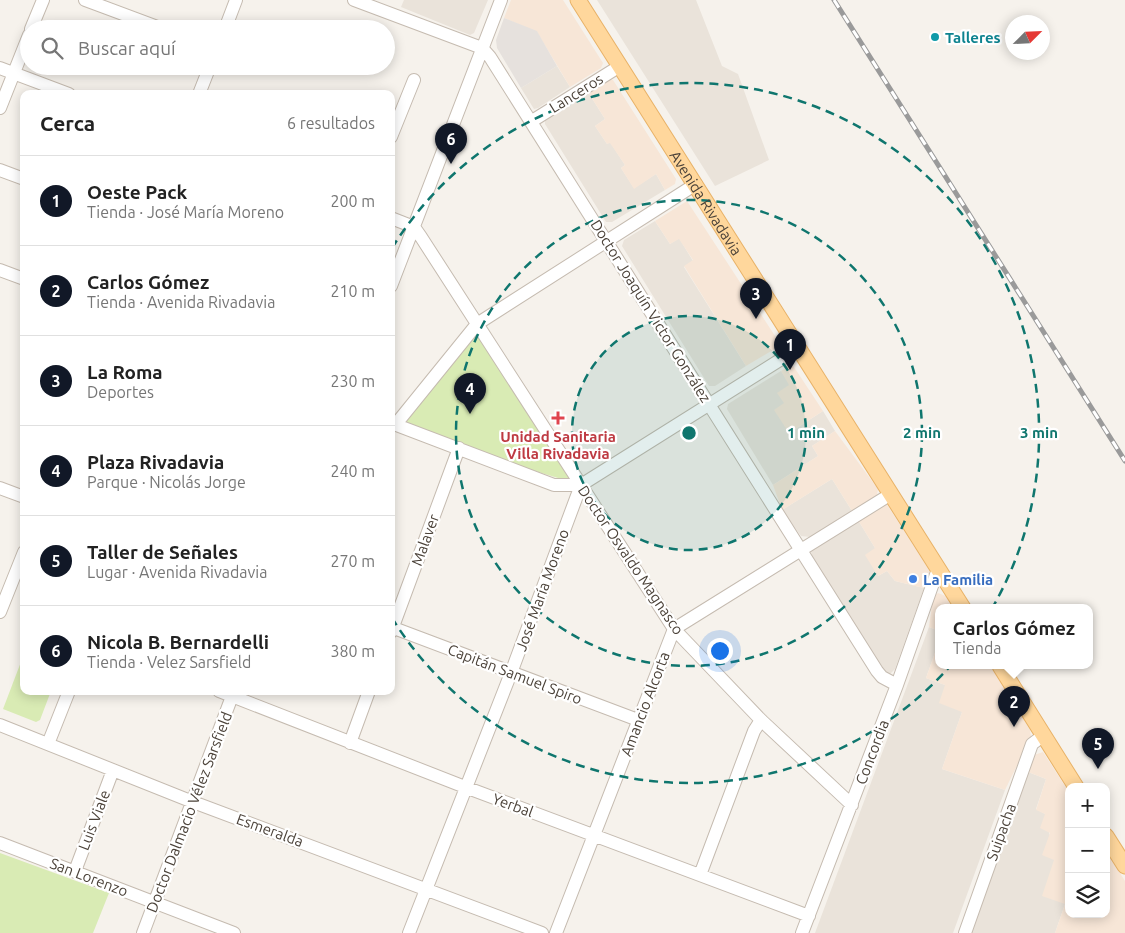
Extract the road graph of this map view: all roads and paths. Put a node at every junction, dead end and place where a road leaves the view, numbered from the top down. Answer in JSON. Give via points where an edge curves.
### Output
{"nodes":[{"id":1,"x":43,"y":0,"type":"edge"},
{"id":2,"x":85,"y":0,"type":"edge"},
{"id":3,"x":236,"y":0,"type":"edge"},
{"id":4,"x":354,"y":0,"type":"edge"},
{"id":5,"x":502,"y":0,"type":"edge"},
{"id":6,"x":578,"y":0,"type":"edge"},
{"id":7,"x":35,"y":20,"type":"edge"},
{"id":8,"x":139,"y":20,"type":"edge"},
{"id":9,"x":228,"y":20,"type":"edge"},
{"id":10,"x":482,"y":48,"type":"junction"},
{"id":11,"x":20,"y":58,"type":"edge"},
{"id":12,"x":620,"y":66,"type":"junction"},
{"id":13,"x":0,"y":68,"type":"edge"},
{"id":14,"x":14,"y":73,"type":"junction"},
{"id":15,"x":206,"y":75,"type":"edge"},
{"id":16,"x":414,"y":80,"type":"dead end"},
{"id":17,"x":59,"y":90,"type":"edge"},
{"id":18,"x":201,"y":90,"type":"edge"},
{"id":19,"x":0,"y":108,"type":"edge"},
{"id":20,"x":532,"y":121,"type":"junction"},
{"id":21,"x":395,"y":127,"type":"edge"},
{"id":22,"x":0,"y":170,"type":"edge"},
{"id":23,"x":20,"y":178,"type":"edge"},
{"id":24,"x":696,"y":184,"type":"junction"},
{"id":25,"x":395,"y":220,"type":"edge"},
{"id":26,"x":414,"y":227,"type":"junction"},
{"id":27,"x":606,"y":241,"type":"junction"},
{"id":28,"x":0,"y":270,"type":"edge"},
{"id":29,"x":395,"y":276,"type":"edge"},
{"id":30,"x":20,"y":278,"type":"edge"},
{"id":31,"x":477,"y":324,"type":"junction"},
{"id":32,"x":798,"y":348,"type":"junction"},
{"id":33,"x":710,"y":404,"type":"junction"},
{"id":34,"x":395,"y":423,"type":"edge"},
{"id":35,"x":395,"y":424,"type":"edge"},
{"id":36,"x":459,"y":448,"type":"junction"},
{"id":37,"x":581,"y":485,"type":"junction"},
{"id":38,"x":0,"y":488,"type":"edge"},
{"id":39,"x":891,"y":494,"type":"junction"},
{"id":40,"x":20,"y":496,"type":"edge"},
{"id":41,"x":802,"y":549,"type":"junction"},
{"id":42,"x":20,"y":562,"type":"edge"},
{"id":43,"x":938,"y":569,"type":"junction"},
{"id":44,"x":960,"y":604,"type":"edge"},
{"id":45,"x":1,"y":609,"type":"edge"},
{"id":46,"x":395,"y":621,"type":"edge"},
{"id":47,"x":674,"y":629,"type":"junction"},
{"id":48,"x":395,"y":630,"type":"edge"},
{"id":49,"x":1002,"y":669,"type":"edge"},
{"id":50,"x":511,"y":673,"type":"junction"},
{"id":51,"x":897,"y":685,"type":"junction"},
{"id":52,"x":67,"y":695,"type":"edge"},
{"id":53,"x":233,"y":695,"type":"edge"},
{"id":54,"x":235,"y":695,"type":"edge"},
{"id":55,"x":368,"y":695,"type":"edge"},
{"id":56,"x":638,"y":720,"type":"junction"},
{"id":57,"x":761,"y":720,"type":"junction"},
{"id":58,"x":0,"y":726,"type":"edge"},
{"id":59,"x":1044,"y":735,"type":"junction"},
{"id":60,"x":350,"y":743,"type":"junction"},
{"id":61,"x":48,"y":744,"type":"junction"},
{"id":62,"x":113,"y":770,"type":"junction"},
{"id":63,"x":1074,"y":783,"type":"edge"},
{"id":64,"x":465,"y":787,"type":"junction"},
{"id":65,"x":193,"y":802,"type":"junction"},
{"id":66,"x":852,"y":805,"type":"junction"},
{"id":67,"x":596,"y":835,"type":"junction"},
{"id":68,"x":1110,"y":842,"type":"edge"},
{"id":69,"x":0,"y":843,"type":"edge"},
{"id":70,"x":1125,"y":866,"type":"edge"},
{"id":71,"x":75,"y":871,"type":"junction"},
{"id":72,"x":700,"y":875,"type":"junction"},
{"id":73,"x":427,"y":889,"type":"junction"},
{"id":74,"x":155,"y":901,"type":"junction"},
{"id":75,"x":809,"y":916,"type":"junction"},
{"id":76,"x":143,"y":933,"type":"edge"},
{"id":77,"x":234,"y":933,"type":"edge"},
{"id":78,"x":409,"y":933,"type":"edge"},
{"id":79,"x":542,"y":933,"type":"edge"},
{"id":80,"x":556,"y":933,"type":"edge"},
{"id":81,"x":802,"y":933,"type":"edge"},
{"id":82,"x":965,"y":933,"type":"edge"}],
"edges":[{"from":1,"to":7,"type":"street"},
{"from":2,"to":8,"type":"street"},
{"from":3,"to":9,"type":"street"},
{"from":4,"to":10,"type":"street"},
{"from":5,"to":10,"type":"street"},
{"from":6,"to":12,"type":"main road","name":"Avenida Rivadavia"},
{"from":10,"to":20,"type":"street","name":"Doctor Joaquín Victor González"},
{"from":10,"to":26,"type":"street"},
{"from":11,"to":14,"type":"street"},
{"from":12,"to":20,"type":"street","name":"Lanceros"},
{"from":12,"to":24,"type":"main road","name":"Avenida Rivadavia"},
{"from":13,"to":14,"type":"street"},
{"from":14,"to":17,"type":"street"},
{"from":14,"to":19,"type":"street"},
{"from":15,"to":18,"type":"street"},
{"from":16,"to":21,"type":"street"},
{"from":20,"to":27,"type":"street","name":"Doctor Joaquín Victor González"},
{"from":22,"to":23,"type":"street"},
{"from":24,"to":27,"type":"street"},
{"from":24,"to":32,"type":"main road","name":"Avenida Rivadavia"},
{"from":25,"to":26,"type":"street"},
{"from":26,"to":29,"type":"street"},
{"from":26,"to":31,"type":"street","name":"Doctor Osvaldo Magnasco"},
{"from":27,"to":31,"type":"street"},
{"from":27,"to":33,"type":"street","name":"Doctor Joaquín Victor González"},
{"from":28,"to":30,"type":"street"},
{"from":31,"to":34,"type":"street"},
{"from":31,"to":37,"type":"street","name":"Doctor Osvaldo Magnasco"},
{"from":32,"to":33,"type":"street"},
{"from":32,"to":39,"type":"main road","name":"Avenida Rivadavia"},
{"from":33,"to":37,"type":"street"},
{"from":33,"to":41,"type":"street","name":"Doctor Joaquín Victor González"},
{"from":35,"to":36,"type":"street"},
{"from":36,"to":37,"type":"street","via":[[554,485]]},
{"from":36,"to":46,"type":"street","name":"Malaver"},
{"from":37,"to":47,"type":"street","name":"Doctor Osvaldo Magnasco"},
{"from":37,"to":50,"type":"street","name":"José María Moreno"},
{"from":38,"to":40,"type":"street"},
{"from":39,"to":41,"type":"street"},
{"from":39,"to":43,"type":"main road","name":"Avenida Rivadavia"},
{"from":41,"to":47,"type":"street"},
{"from":41,"to":51,"type":"street","name":"Doctor Joaquín Victor González","via":[[877,671]]},
{"from":42,"to":45,"type":"street"},
{"from":43,"to":44,"type":"main road","name":"Avenida Rivadavia"},
{"from":43,"to":51,"type":"street","name":"Concordia"},
{"from":47,"to":56,"type":"street","name":"Amancio Alcorta"},
{"from":47,"to":57,"type":"street","name":"Doctor Osvaldo Magnasco"},
{"from":48,"to":50,"type":"street","name":"Capitán Samuel Spiro"},
{"from":49,"to":59,"type":"main road"},
{"from":50,"to":56,"type":"street","name":"Capitán Samuel Spiro"},
{"from":50,"to":64,"type":"street","name":"José María Moreno"},
{"from":51,"to":66,"type":"street","name":"Concordia"},
{"from":52,"to":61,"type":"street"},
{"from":53,"to":65,"type":"street","name":"Doctor Dalmacio Vélez Sarsfield"},
{"from":54,"to":60,"type":"street","name":"Yerbal"},
{"from":55,"to":60,"type":"street"},
{"from":56,"to":67,"type":"street","name":"Amancio Alcorta"},
{"from":57,"to":66,"type":"street","name":"Doctor Osvaldo Magnasco"},
{"from":57,"to":72,"type":"street","via":[[754,730]]},
{"from":58,"to":61,"type":"street","name":"Esmeralda"},
{"from":59,"to":63,"type":"main road"},
{"from":59,"to":82,"type":"street","name":"Suipacha","via":[[1032,744]]},
{"from":60,"to":64,"type":"street","name":"Yerbal"},
{"from":61,"to":62,"type":"street","name":"Esmeralda"},
{"from":62,"to":65,"type":"street","name":"Esmeralda"},
{"from":62,"to":71,"type":"street","name":"Luis Viale"},
{"from":64,"to":67,"type":"street","name":"Yerbal"},
{"from":64,"to":73,"type":"street","name":"José María Moreno"},
{"from":65,"to":73,"type":"street","name":"Esmeralda"},
{"from":65,"to":74,"type":"street","name":"Doctor Dalmacio Vélez Sarsfield"},
{"from":66,"to":75,"type":"street","name":"Concordia"},
{"from":67,"to":72,"type":"street","name":"Yerbal"},
{"from":67,"to":80,"type":"street","name":"Amancio Alcorta"},
{"from":68,"to":70,"type":"main road"},
{"from":69,"to":71,"type":"street","name":"San Lorenzo"},
{"from":71,"to":74,"type":"street","name":"San Lorenzo"},
{"from":72,"to":75,"type":"street","name":"Yerbal"},
{"from":73,"to":78,"type":"street","name":"José María Moreno"},
{"from":73,"to":79,"type":"street","name":"Esmeralda"},
{"from":74,"to":76,"type":"street","name":"Doctor Dalmacio Vélez Sarsfield"},
{"from":74,"to":77,"type":"street","name":"San Lorenzo"},
{"from":75,"to":81,"type":"street","name":"Concordia"}]}
